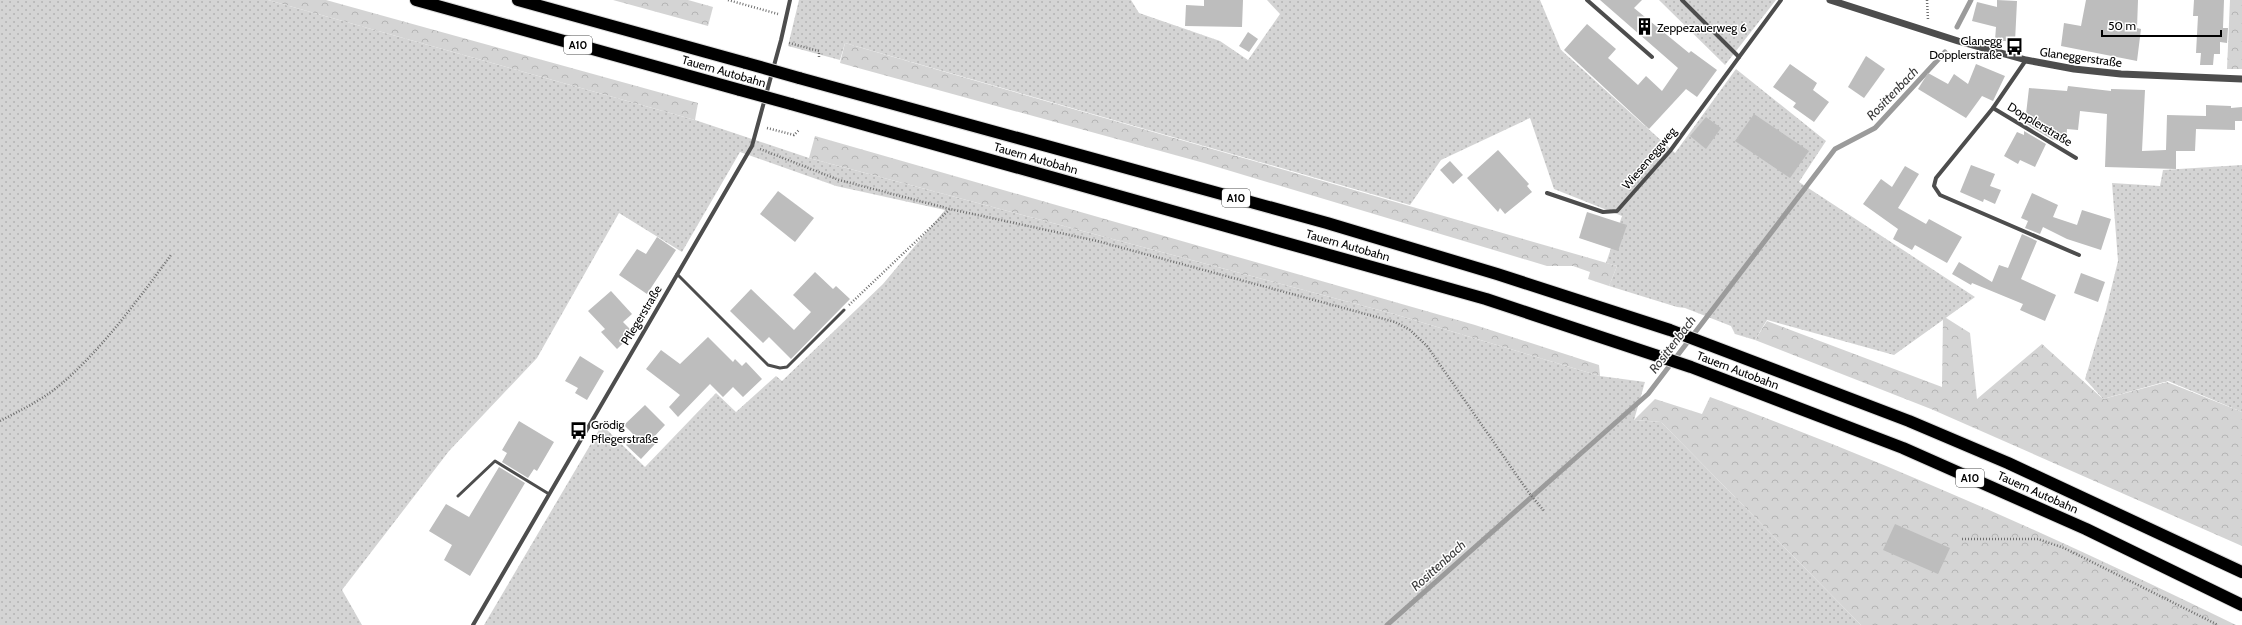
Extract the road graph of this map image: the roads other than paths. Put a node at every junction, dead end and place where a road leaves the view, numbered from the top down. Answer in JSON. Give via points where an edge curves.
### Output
{"nodes":[{"id":1,"x":416,"y":0,"type":"edge"},
{"id":2,"x":518,"y":0,"type":"edge"},
{"id":3,"x":790,"y":0,"type":"edge"},
{"id":4,"x":1587,"y":0,"type":"edge"},
{"id":5,"x":1682,"y":0,"type":"edge"},
{"id":6,"x":1781,"y":0,"type":"edge"},
{"id":7,"x":1830,"y":0,"type":"edge"},
{"id":8,"x":1652,"y":57,"type":"dead end"},
{"id":9,"x":1739,"y":57,"type":"junction"},
{"id":10,"x":2026,"y":60,"type":"junction"},
{"id":11,"x":2242,"y":79,"type":"edge"},
{"id":12,"x":1993,"y":108,"type":"junction"},
{"id":13,"x":2076,"y":158,"type":"dead end"},
{"id":14,"x":1547,"y":193,"type":"dead end"},
{"id":15,"x":2079,"y":255,"type":"dead end"},
{"id":16,"x":678,"y":274,"type":"junction"},
{"id":17,"x":844,"y":310,"type":"road end"},
{"id":18,"x":549,"y":494,"type":"junction"},
{"id":19,"x":458,"y":496,"type":"dead end"},
{"id":20,"x":2242,"y":572,"type":"edge"},
{"id":21,"x":2242,"y":604,"type":"edge"},
{"id":22,"x":472,"y":625,"type":"edge"}],
"edges":[{"from":1,"to":21,"type":"highway","name":"Tauern Autobahn","number":"A10","bridge":true,"via":[[1478,297],[1655,354],[1903,448],[2086,529]]},
{"from":2,"to":20,"type":"highway","name":"Tauern Autobahn","number":"A10","bridge":true,"via":[[1326,223],[1497,274],[1670,330],[1909,421],[2008,463]]},
{"from":3,"to":16,"type":"street","name":"Pflegerstraße","via":[[752,146]]},
{"from":4,"to":8,"type":"street"},
{"from":5,"to":9,"type":"street"},
{"from":6,"to":9,"type":"street","name":"Wieseneggweg"},
{"from":7,"to":10,"type":"street","name":"Glaneggerstraße","via":[[1929,33]]},
{"from":9,"to":14,"type":"street","name":"Wieseneggweg","via":[[1670,151],[1617,211],[1603,212]]},
{"from":10,"to":11,"type":"street","name":"Glaneggerstraße","via":[[2121,74]]},
{"from":10,"to":12,"type":"street","name":"Dopplerstraße"},
{"from":12,"to":13,"type":"street","name":"Dopplerstraße"},
{"from":12,"to":15,"type":"street","name":"Dopplerstraße","via":[[1936,178],[1934,186],[1940,195]]},
{"from":16,"to":17,"type":"lane","via":[[768,365],[780,368],[787,367]]},
{"from":16,"to":18,"type":"street","name":"Pflegerstraße"},
{"from":18,"to":19,"type":"lane","via":[[495,462]]},
{"from":18,"to":22,"type":"street","name":"Pflegerstraße"}]}
